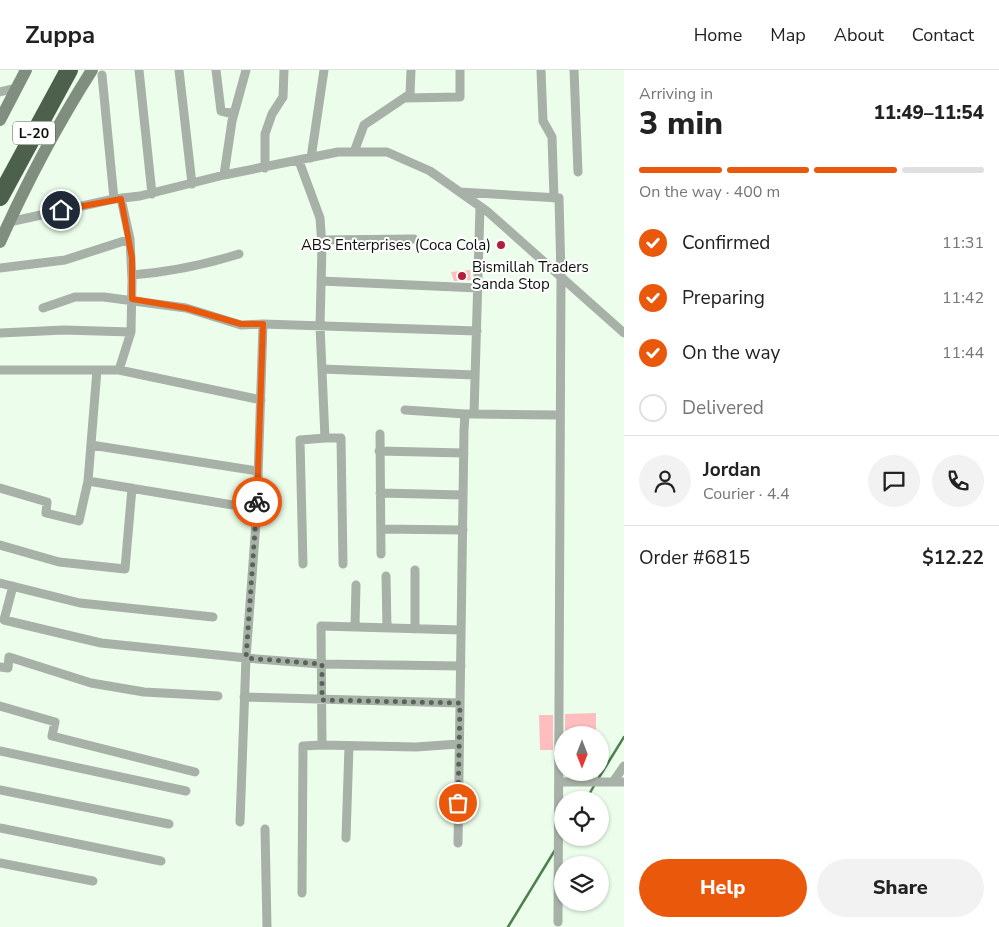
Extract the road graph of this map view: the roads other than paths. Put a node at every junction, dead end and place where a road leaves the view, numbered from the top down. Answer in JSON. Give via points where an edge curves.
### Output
{"nodes":[{"id":1,"x":26,"y":70,"type":"edge"},
{"id":2,"x":58,"y":70,"type":"edge"},
{"id":3,"x":69,"y":70,"type":"edge"},
{"id":4,"x":139,"y":70,"type":"edge"},
{"id":5,"x":179,"y":70,"type":"edge"},
{"id":6,"x":216,"y":70,"type":"edge"},
{"id":7,"x":246,"y":70,"type":"edge"},
{"id":8,"x":284,"y":70,"type":"edge"},
{"id":9,"x":324,"y":70,"type":"edge"},
{"id":10,"x":411,"y":70,"type":"edge"},
{"id":11,"x":460,"y":70,"type":"edge"},
{"id":12,"x":541,"y":70,"type":"edge"},
{"id":13,"x":574,"y":70,"type":"edge"},
{"id":14,"x":97,"y":73,"type":"edge"},
{"id":15,"x":16,"y":88,"type":"junction"},
{"id":16,"x":0,"y":92,"type":"edge"},
{"id":17,"x":405,"y":98,"type":"junction"},
{"id":18,"x":234,"y":114,"type":"junction"},
{"id":19,"x":0,"y":120,"type":"edge"},
{"id":20,"x":354,"y":152,"type":"junction"},
{"id":21,"x":311,"y":158,"type":"junction"},
{"id":22,"x":299,"y":161,"type":"junction"},
{"id":23,"x":265,"y":168,"type":"junction"},
{"id":24,"x":578,"y":172,"type":"dead end"},
{"id":25,"x":0,"y":173,"type":"edge"},
{"id":26,"x":224,"y":176,"type":"junction"},
{"id":27,"x":192,"y":184,"type":"junction"},
{"id":28,"x":460,"y":192,"type":"junction"},
{"id":29,"x":152,"y":194,"type":"junction"},
{"id":30,"x":0,"y":197,"type":"edge"},
{"id":31,"x":554,"y":198,"type":"junction"},
{"id":32,"x":117,"y":199,"type":"junction"},
{"id":33,"x":480,"y":206,"type":"junction"},
{"id":34,"x":9,"y":222,"type":"junction"},
{"id":35,"x":130,"y":239,"type":"junction"},
{"id":36,"x":414,"y":239,"type":"dead end"},
{"id":37,"x":321,"y":240,"type":"junction"},
{"id":38,"x":0,"y":242,"type":"edge"},
{"id":39,"x":240,"y":254,"type":"dead end"},
{"id":40,"x":0,"y":268,"type":"edge"},
{"id":41,"x":132,"y":275,"type":"junction"},
{"id":42,"x":561,"y":276,"type":"junction"},
{"id":43,"x":321,"y":281,"type":"junction"},
{"id":44,"x":478,"y":288,"type":"junction"},
{"id":45,"x":132,"y":299,"type":"junction"},
{"id":46,"x":43,"y":308,"type":"dead end"},
{"id":47,"x":263,"y":324,"type":"junction"},
{"id":48,"x":320,"y":326,"type":"junction"},
{"id":49,"x":476,"y":331,"type":"junction"},
{"id":50,"x":131,"y":332,"type":"junction"},
{"id":51,"x":624,"y":333,"type":"edge"},
{"id":52,"x":0,"y":334,"type":"edge"},
{"id":53,"x":322,"y":369,"type":"junction"},
{"id":54,"x":0,"y":370,"type":"edge"},
{"id":55,"x":97,"y":370,"type":"junction"},
{"id":56,"x":119,"y":370,"type":"junction"},
{"id":57,"x":475,"y":375,"type":"junction"},
{"id":58,"x":260,"y":400,"type":"junction"},
{"id":59,"x":405,"y":410,"type":"dead end"},
{"id":60,"x":470,"y":414,"type":"junction"},
{"id":61,"x":560,"y":415,"type":"junction"},
{"id":62,"x":380,"y":434,"type":"dead end"},
{"id":63,"x":325,"y":438,"type":"junction"},
{"id":64,"x":91,"y":445,"type":"junction"},
{"id":65,"x":379,"y":451,"type":"junction"},
{"id":66,"x":464,"y":452,"type":"junction"},
{"id":67,"x":258,"y":471,"type":"junction"},
{"id":68,"x":88,"y":480,"type":"junction"},
{"id":69,"x":0,"y":488,"type":"edge"},
{"id":70,"x":132,"y":488,"type":"junction"},
{"id":71,"x":380,"y":493,"type":"junction"},
{"id":72,"x":463,"y":495,"type":"junction"},
{"id":73,"x":257,"y":509,"type":"junction"},
{"id":74,"x":381,"y":529,"type":"junction"},
{"id":75,"x":462,"y":530,"type":"junction"},
{"id":76,"x":0,"y":545,"type":"edge"},
{"id":77,"x":381,"y":554,"type":"dead end"},
{"id":78,"x":303,"y":564,"type":"dead end"},
{"id":79,"x":343,"y":564,"type":"dead end"},
{"id":80,"x":415,"y":570,"type":"dead end"},
{"id":81,"x":386,"y":576,"type":"dead end"},
{"id":82,"x":0,"y":583,"type":"edge"},
{"id":83,"x":356,"y":585,"type":"dead end"},
{"id":84,"x":13,"y":586,"type":"junction"},
{"id":85,"x":212,"y":617,"type":"dead end"},
{"id":86,"x":2,"y":623,"type":"edge"},
{"id":87,"x":355,"y":627,"type":"junction"},
{"id":88,"x":387,"y":628,"type":"junction"},
{"id":89,"x":415,"y":629,"type":"junction"},
{"id":90,"x":461,"y":630,"type":"junction"},
{"id":91,"x":246,"y":658,"type":"junction"},
{"id":92,"x":322,"y":664,"type":"junction"},
{"id":93,"x":460,"y":666,"type":"junction"},
{"id":94,"x":0,"y":667,"type":"edge"},
{"id":95,"x":218,"y":696,"type":"dead end"},
{"id":96,"x":244,"y":697,"type":"junction"},
{"id":97,"x":322,"y":700,"type":"junction"},
{"id":98,"x":460,"y":703,"type":"junction"},
{"id":99,"x":0,"y":706,"type":"edge"},
{"id":100,"x":459,"y":744,"type":"junction"},
{"id":101,"x":322,"y":745,"type":"junction"},
{"id":102,"x":349,"y":746,"type":"junction"},
{"id":103,"x":0,"y":751,"type":"edge"},
{"id":104,"x":624,"y":766,"type":"edge"},
{"id":105,"x":195,"y":772,"type":"dead end"},
{"id":106,"x":559,"y":782,"type":"junction"},
{"id":107,"x":613,"y":782,"type":"junction"},
{"id":108,"x":624,"y":782,"type":"edge"},
{"id":109,"x":0,"y":790,"type":"edge"},
{"id":110,"x":186,"y":791,"type":"dead end"},
{"id":111,"x":240,"y":822,"type":"dead end"},
{"id":112,"x":169,"y":824,"type":"dead end"},
{"id":113,"x":0,"y":828,"type":"edge"},
{"id":114,"x":265,"y":829,"type":"dead end"},
{"id":115,"x":346,"y":838,"type":"dead end"},
{"id":116,"x":458,"y":843,"type":"dead end"},
{"id":117,"x":161,"y":861,"type":"dead end"},
{"id":118,"x":0,"y":863,"type":"edge"},
{"id":119,"x":93,"y":882,"type":"dead end"},
{"id":120,"x":302,"y":893,"type":"dead end"},
{"id":121,"x":558,"y":922,"type":"dead end"},
{"id":122,"x":267,"y":927,"type":"edge"}],
"edges":[{"from":1,"to":15,"type":"main road"},
{"from":2,"to":25,"type":"highway","number":"L-20"},
{"from":3,"to":30,"type":"highway","number":"L-20"},
{"from":4,"to":29,"type":"street"},
{"from":5,"to":27,"type":"street"},
{"from":6,"to":18,"type":"street","via":[[221,111]]},
{"from":7,"to":18,"type":"street"},
{"from":8,"to":23,"type":"street","via":[[282,96],[265,134]]},
{"from":9,"to":21,"type":"street"},
{"from":10,"to":17,"type":"street","via":[[410,94]]},
{"from":11,"to":17,"type":"street","via":[[460,96]]},
{"from":12,"to":31,"type":"street","via":[[543,121],[552,137]]},
{"from":13,"to":24,"type":"street"},
{"from":14,"to":32,"type":"street"},
{"from":14,"to":34,"type":"main road","via":[[66,112]]},
{"from":15,"to":16,"type":"street"},
{"from":15,"to":19,"type":"main road"},
{"from":17,"to":20,"type":"street","via":[[364,125]]},
{"from":18,"to":26,"type":"street"},
{"from":20,"to":21,"type":"street"},
{"from":20,"to":28,"type":"street","via":[[387,152],[430,171]]},
{"from":21,"to":22,"type":"street"},
{"from":22,"to":23,"type":"street"},
{"from":22,"to":37,"type":"street","via":[[320,218]]},
{"from":23,"to":26,"type":"street"},
{"from":26,"to":27,"type":"street"},
{"from":27,"to":29,"type":"street"},
{"from":28,"to":31,"type":"street"},
{"from":28,"to":33,"type":"street"},
{"from":29,"to":32,"type":"street"},
{"from":31,"to":42,"type":"street","via":[[559,198]]},
{"from":32,"to":34,"type":"street"},
{"from":32,"to":35,"type":"street"},
{"from":33,"to":42,"type":"street"},
{"from":33,"to":44,"type":"street"},
{"from":34,"to":38,"type":"main road"},
{"from":35,"to":40,"type":"street","via":[[65,260]]},
{"from":35,"to":41,"type":"street"},
{"from":36,"to":37,"type":"street"},
{"from":37,"to":43,"type":"street"},
{"from":39,"to":41,"type":"street","via":[[186,269]]},
{"from":41,"to":45,"type":"street"},
{"from":42,"to":51,"type":"street"},
{"from":42,"to":61,"type":"street"},
{"from":43,"to":44,"type":"street"},
{"from":43,"to":48,"type":"street"},
{"from":44,"to":49,"type":"street"},
{"from":45,"to":46,"type":"street","via":[[75,297]]},
{"from":45,"to":47,"type":"street","via":[[186,308],[241,324]]},
{"from":45,"to":50,"type":"street"},
{"from":47,"to":48,"type":"street"},
{"from":47,"to":58,"type":"street"},
{"from":48,"to":49,"type":"street"},
{"from":48,"to":53,"type":"street"},
{"from":49,"to":57,"type":"street"},
{"from":50,"to":52,"type":"street","via":[[64,330]]},
{"from":50,"to":56,"type":"street"},
{"from":53,"to":57,"type":"street"},
{"from":53,"to":63,"type":"street"},
{"from":54,"to":55,"type":"street"},
{"from":55,"to":56,"type":"street"},
{"from":55,"to":64,"type":"street"},
{"from":56,"to":58,"type":"street"},
{"from":57,"to":60,"type":"street"},
{"from":58,"to":67,"type":"street"},
{"from":59,"to":60,"type":"street"},
{"from":60,"to":61,"type":"street"},
{"from":60,"to":66,"type":"street"},
{"from":61,"to":106,"type":"street"},
{"from":62,"to":65,"type":"street"},
{"from":63,"to":78,"type":"street","via":[[300,440]]},
{"from":63,"to":79,"type":"street","via":[[341,438]]},
{"from":64,"to":67,"type":"street"},
{"from":64,"to":68,"type":"street"},
{"from":65,"to":66,"type":"street"},
{"from":65,"to":71,"type":"street"},
{"from":66,"to":72,"type":"street"},
{"from":67,"to":73,"type":"street"},
{"from":68,"to":69,"type":"street","via":[[79,521],[46,513],[47,502]]},
{"from":68,"to":70,"type":"street"},
{"from":70,"to":73,"type":"street"},
{"from":70,"to":76,"type":"street","via":[[125,569],[59,562]]},
{"from":71,"to":72,"type":"street"},
{"from":71,"to":74,"type":"street"},
{"from":72,"to":75,"type":"street"},
{"from":73,"to":91,"type":"street"},
{"from":74,"to":75,"type":"street"},
{"from":74,"to":77,"type":"street"},
{"from":75,"to":90,"type":"street"},
{"from":80,"to":89,"type":"street"},
{"from":81,"to":88,"type":"street"},
{"from":82,"to":84,"type":"street"},
{"from":83,"to":87,"type":"street"},
{"from":84,"to":85,"type":"street","via":[[80,603]]},
{"from":84,"to":86,"type":"street"},
{"from":86,"to":91,"type":"street","via":[[101,644]]},
{"from":87,"to":88,"type":"street"},
{"from":87,"to":92,"type":"street","via":[[321,626]]},
{"from":88,"to":89,"type":"street"},
{"from":89,"to":90,"type":"street"},
{"from":90,"to":93,"type":"street"},
{"from":91,"to":92,"type":"street"},
{"from":91,"to":96,"type":"street"},
{"from":92,"to":93,"type":"street"},
{"from":92,"to":97,"type":"street"},
{"from":93,"to":98,"type":"street"},
{"from":94,"to":95,"type":"street","via":[[8,668],[9,657],[91,683],[144,692]]},
{"from":96,"to":97,"type":"street"},
{"from":96,"to":111,"type":"street"},
{"from":97,"to":98,"type":"street"},
{"from":97,"to":101,"type":"street"},
{"from":98,"to":100,"type":"street"},
{"from":99,"to":105,"type":"street","via":[[55,722],[52,736]]},
{"from":100,"to":102,"type":"street","via":[[416,748]]},
{"from":100,"to":116,"type":"street"},
{"from":101,"to":102,"type":"street"},
{"from":101,"to":120,"type":"street","via":[[303,746]]},
{"from":102,"to":115,"type":"street"},
{"from":103,"to":110,"type":"street"},
{"from":104,"to":107,"type":"street"},
{"from":106,"to":107,"type":"street"},
{"from":106,"to":121,"type":"street"},
{"from":107,"to":108,"type":"street"},
{"from":109,"to":112,"type":"street"},
{"from":113,"to":117,"type":"street"},
{"from":114,"to":122,"type":"street"},
{"from":118,"to":119,"type":"street"}]}
